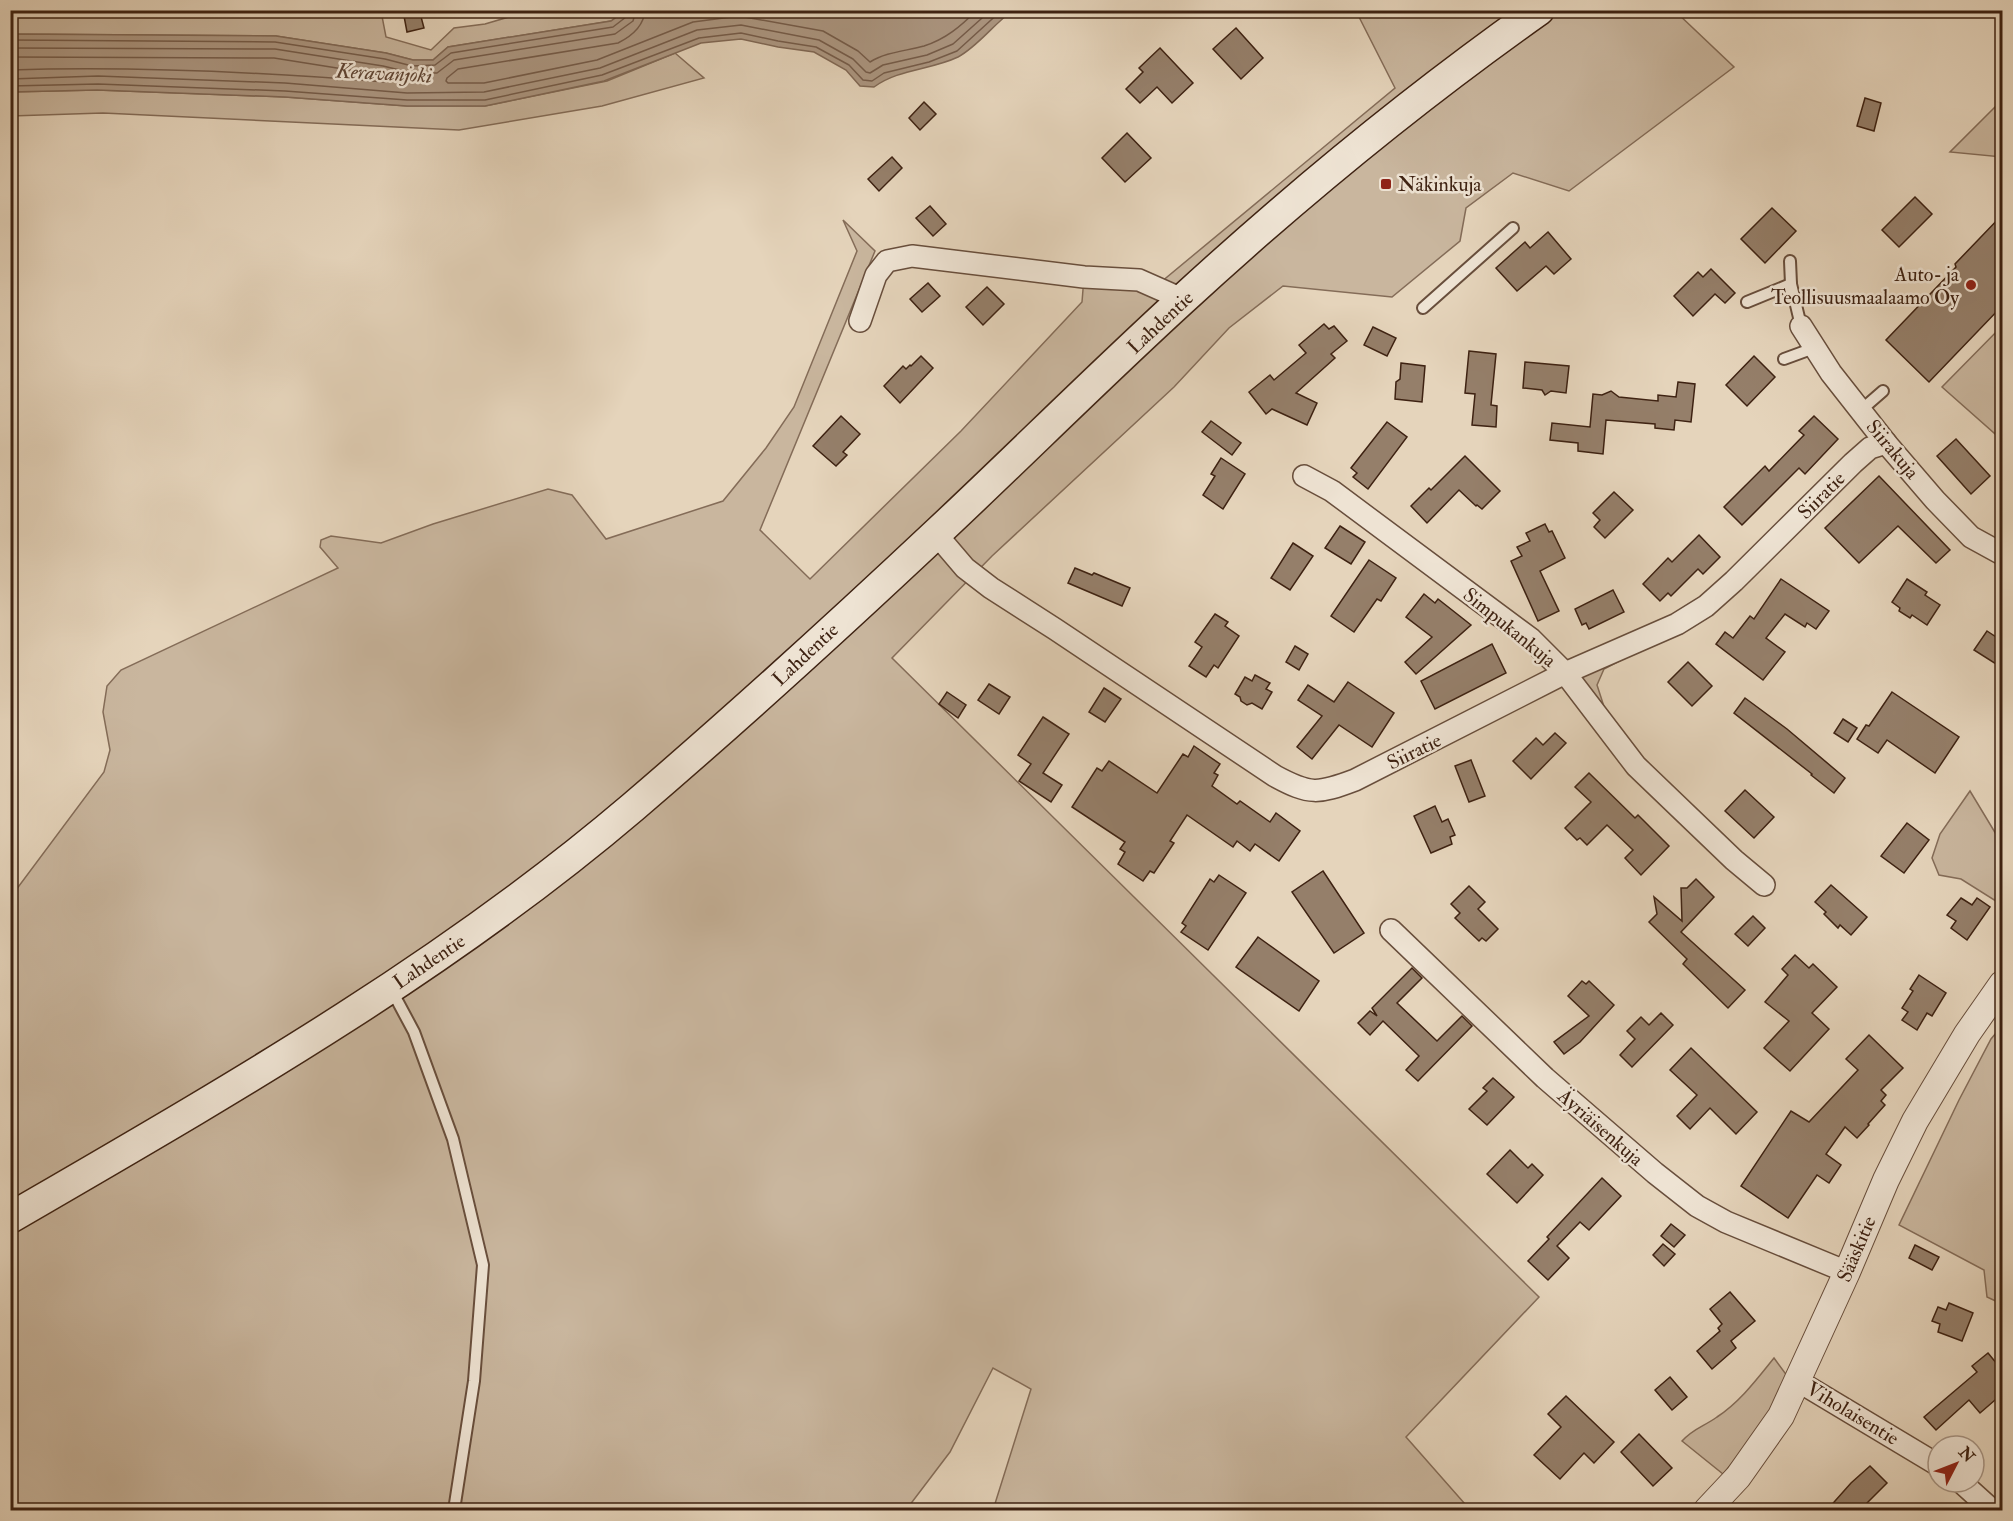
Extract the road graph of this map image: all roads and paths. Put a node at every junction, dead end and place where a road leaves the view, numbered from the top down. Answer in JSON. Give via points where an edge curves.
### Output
{"nodes":[{"id":1,"x":1539,"y":10,"type":"edge"},
{"id":2,"x":1513,"y":228,"type":"dead end"},
{"id":3,"x":1791,"y":261,"type":"dead end"},
{"id":4,"x":1791,"y":284,"type":"junction"},
{"id":5,"x":1182,"y":299,"type":"junction"},
{"id":6,"x":1747,"y":302,"type":"dead end"},
{"id":7,"x":1423,"y":308,"type":"dead end"},
{"id":8,"x":860,"y":321,"type":"dead end"},
{"id":9,"x":1801,"y":326,"type":"joint"},
{"id":10,"x":1814,"y":348,"type":"junction"},
{"id":11,"x":1784,"y":359,"type":"dead end"},
{"id":12,"x":1883,"y":390,"type":"dead end"},
{"id":13,"x":1860,"y":411,"type":"junction"},
{"id":14,"x":1886,"y":443,"type":"junction"},
{"id":15,"x":1304,"y":476,"type":"dead end"},
{"id":16,"x":936,"y":534,"type":"junction"},
{"id":17,"x":2002,"y":554,"type":"edge"},
{"id":18,"x":1565,"y":673,"type":"junction"},
{"id":19,"x":1764,"y":885,"type":"dead end"},
{"id":20,"x":1390,"y":930,"type":"dead end"},
{"id":21,"x":2002,"y":984,"type":"edge"},
{"id":22,"x":390,"y":988,"type":"junction"},
{"id":23,"x":10,"y":1218,"type":"edge"},
{"id":24,"x":1847,"y":1272,"type":"junction"},
{"id":25,"x":1798,"y":1381,"type":"junction"},
{"id":26,"x":1926,"y":1458,"type":"edge"},
{"id":27,"x":1974,"y":1494,"type":"edge"},
{"id":28,"x":454,"y":1510,"type":"edge"},
{"id":29,"x":1707,"y":1510,"type":"edge"},
{"id":30,"x":1992,"y":1510,"type":"edge"}],
"edges":[{"from":1,"to":5,"type":"main road","name":"Lahdentie","via":[[1392,119]]},
{"from":2,"to":7,"type":"lane"},
{"from":3,"to":4,"type":"lane"},
{"from":4,"to":6,"type":"lane"},
{"from":4,"to":9,"type":"lane"},
{"from":5,"to":8,"type":"street","via":[[1139,280],[912,256],[887,261],[876,274]]},
{"from":5,"to":16,"type":"main road","name":"Lahdentie"},
{"from":9,"to":10,"type":"street","name":"Siirakuja"},
{"from":10,"to":11,"type":"lane"},
{"from":10,"to":13,"type":"street","name":"Siirakuja"},
{"from":12,"to":13,"type":"lane"},
{"from":13,"to":14,"type":"street","name":"Siirakuja"},
{"from":14,"to":17,"type":"street","name":"Siirakuja","via":[[1971,537]]},
{"from":14,"to":18,"type":"street","name":"Siiratie","via":[[1870,448],[1852,463],[1706,606],[1677,624]]},
{"from":15,"to":18,"type":"street","name":"Simpukankuja","via":[[1332,491],[1517,628]]},
{"from":16,"to":18,"type":"street","name":"Siiratie","via":[[965,568],[991,588],[1275,776],[1306,791],[1319,792],[1355,780]]},
{"from":16,"to":22,"type":"main road","name":"Lahdentie","via":[[629,810],[504,910]]},
{"from":18,"to":19,"type":"street","name":"Simpukankuja","via":[[1636,766]]},
{"from":20,"to":24,"type":"street","name":"Äyriäisenkuja","via":[[1545,1078],[1697,1206]]},
{"from":21,"to":24,"type":"street","name":"Sääskitie","via":[[1915,1121]]},
{"from":22,"to":23,"type":"main road","name":"Lahdentie","via":[[167,1127]]},
{"from":22,"to":28,"type":"lane","via":[[414,1032],[453,1139],[483,1265],[474,1381]]},
{"from":24,"to":25,"type":"street","name":"Sääskitie"},
{"from":25,"to":26,"type":"street","name":"Viholaisentie"},
{"from":25,"to":29,"type":"street","name":"Sääskitie","via":[[1758,1450]]},
{"from":27,"to":30,"type":"street"}]}
